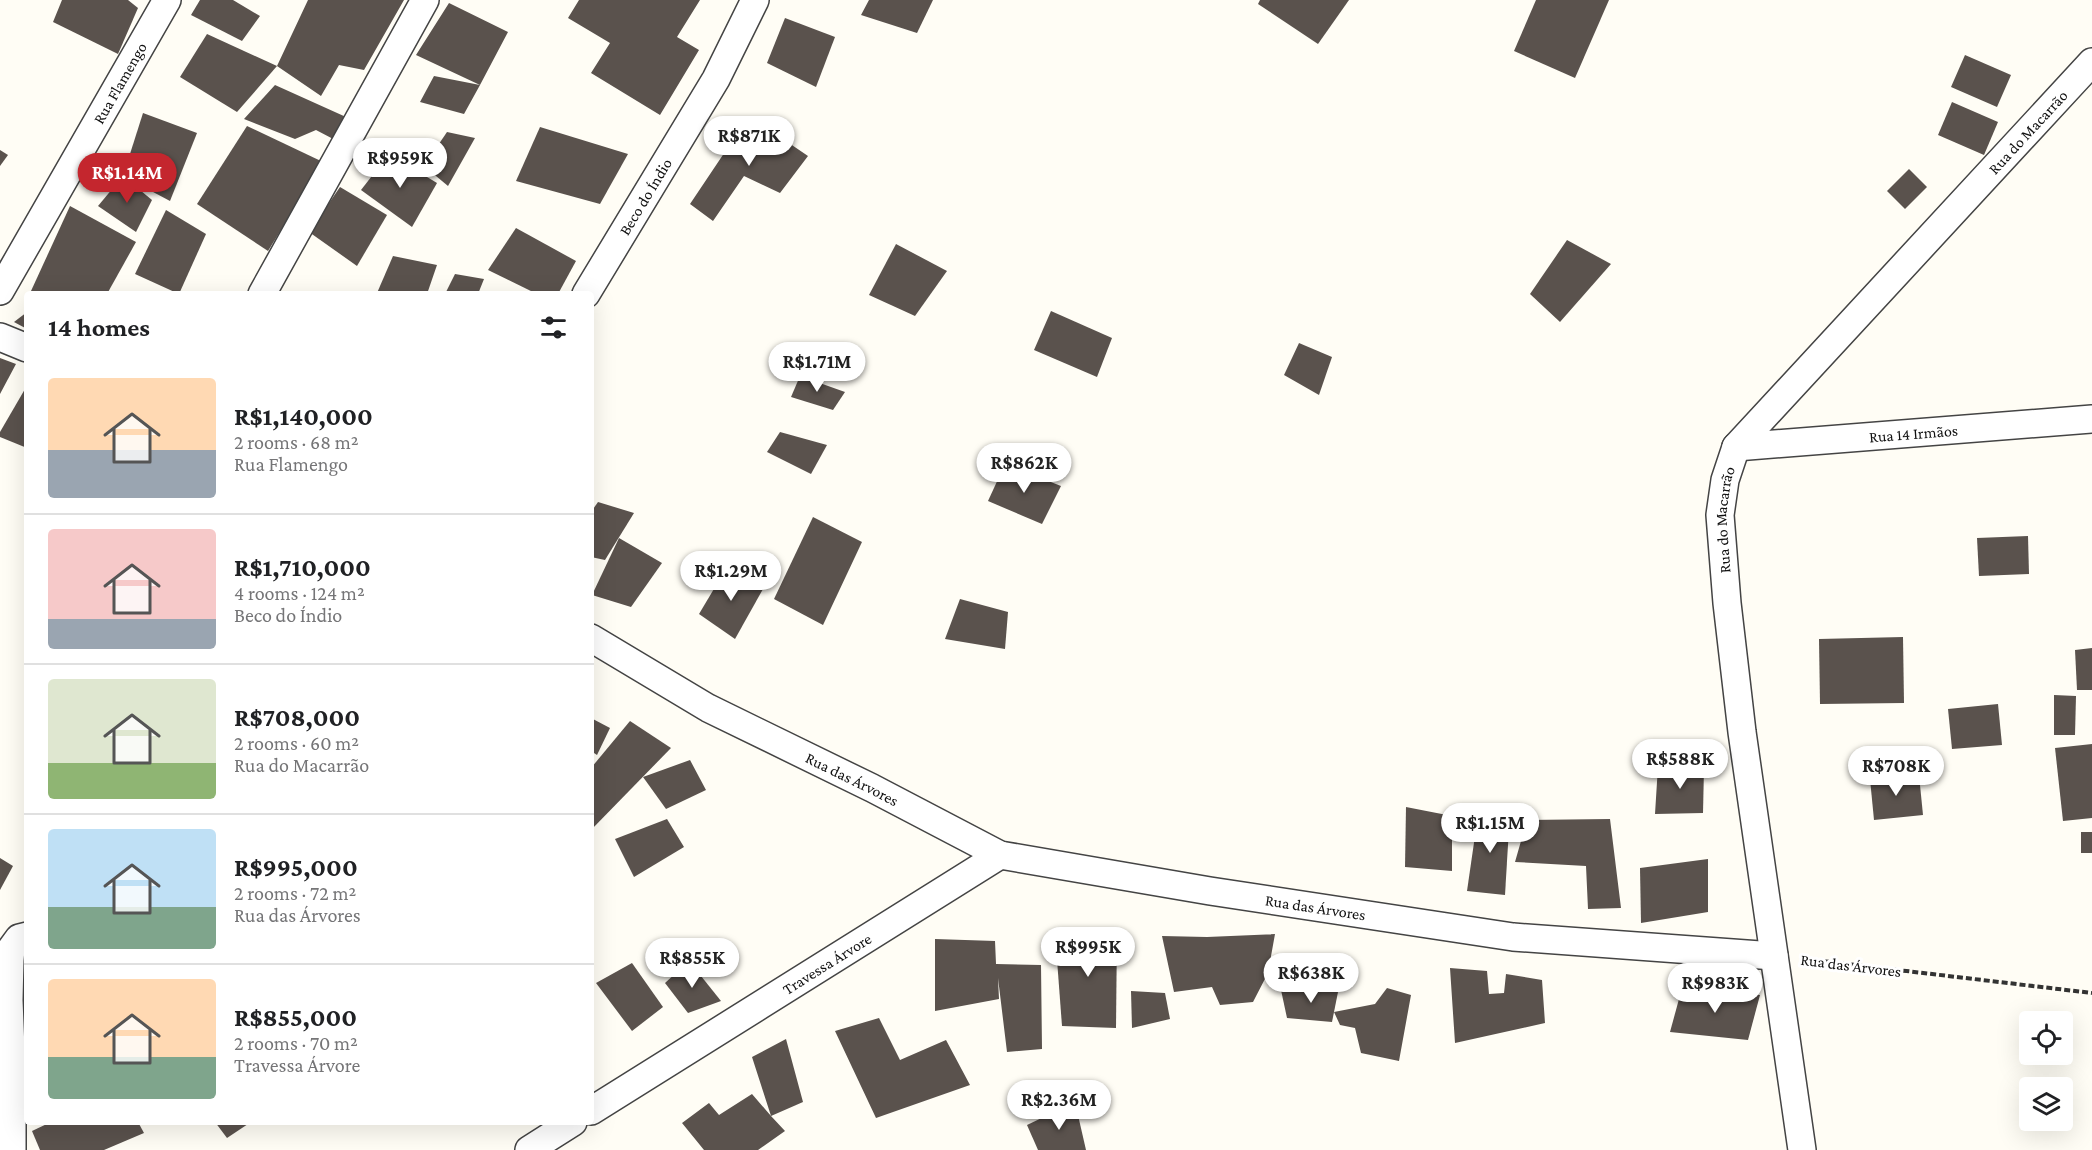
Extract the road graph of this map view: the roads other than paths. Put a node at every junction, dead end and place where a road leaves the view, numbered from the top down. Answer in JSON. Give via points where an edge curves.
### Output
{"nodes":[{"id":1,"x":167,"y":0,"type":"edge"},
{"id":2,"x":425,"y":0,"type":"edge"},
{"id":3,"x":755,"y":0,"type":"edge"},
{"id":4,"x":2092,"y":62,"type":"edge"},
{"id":5,"x":0,"y":291,"type":"edge"},
{"id":6,"x":264,"y":291,"type":"edge"},
{"id":7,"x":588,"y":291,"type":"edge"},
{"id":8,"x":0,"y":337,"type":"edge"},
{"id":9,"x":24,"y":347,"type":"edge"},
{"id":10,"x":2092,"y":419,"type":"edge"},
{"id":11,"x":1736,"y":447,"type":"junction"},
{"id":12,"x":594,"y":640,"type":"edge"},
{"id":13,"x":1000,"y":855,"type":"junction"},
{"id":14,"x":24,"y":937,"type":"edge"},
{"id":15,"x":1774,"y":956,"type":"junction"},
{"id":16,"x":594,"y":1109,"type":"edge"},
{"id":17,"x":568,"y":1125,"type":"edge"},
{"id":18,"x":12,"y":1150,"type":"edge"},
{"id":19,"x":529,"y":1150,"type":"edge"},
{"id":20,"x":1802,"y":1150,"type":"edge"}],
"edges":[{"from":1,"to":5,"type":"street","name":"Rua Flamengo"},
{"from":2,"to":6,"type":"street"},
{"from":3,"to":7,"type":"street","name":"Beco do Índio","via":[[716,79]]},
{"from":4,"to":11,"type":"street","name":"Rua do Macarrão"},
{"from":8,"to":9,"type":"street"},
{"from":10,"to":11,"type":"street","name":"Rua 14 Irmãos"},
{"from":11,"to":15,"type":"street","name":"Rua do Macarrão","via":[[1722,497],[1721,534],[1742,732]]},
{"from":12,"to":13,"type":"street","name":"Rua das Árvores","via":[[708,708]]},
{"from":13,"to":15,"type":"street","name":"Rua das Árvores","via":[[1513,937]]},
{"from":13,"to":16,"type":"street","name":"Travessa Árvore"},
{"from":14,"to":18,"type":"street","via":[[11,949],[10,960]]},
{"from":15,"to":20,"type":"street","name":"Rua do Macarrão"},
{"from":17,"to":19,"type":"street"}]}
